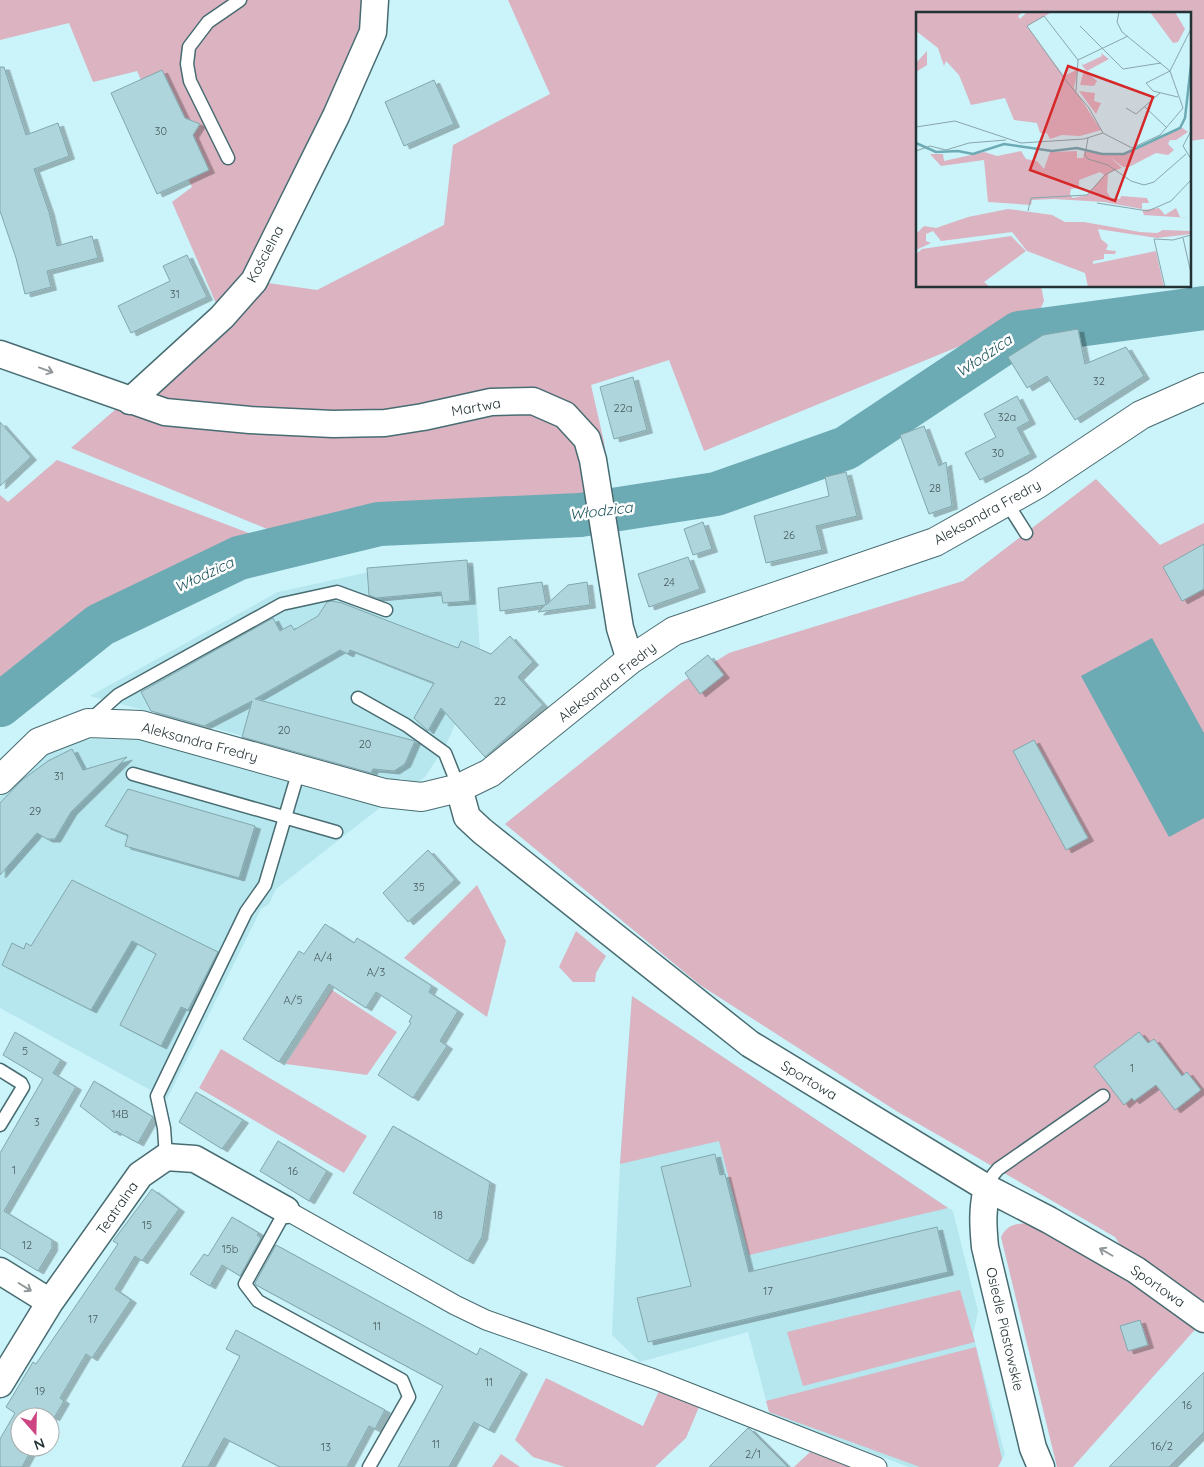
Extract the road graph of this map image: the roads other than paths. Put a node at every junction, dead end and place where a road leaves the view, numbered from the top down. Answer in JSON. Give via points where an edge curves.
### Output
{"nodes":[{"id":1,"x":240,"y":0,"type":"edge"},
{"id":2,"x":375,"y":0,"type":"edge"},
{"id":3,"x":228,"y":158,"type":"dead end"},
{"id":4,"x":0,"y":354,"type":"edge"},
{"id":5,"x":1204,"y":387,"type":"edge"},
{"id":6,"x":130,"y":400,"type":"junction"},
{"id":7,"x":1007,"y":503,"type":"junction"},
{"id":8,"x":1026,"y":533,"type":"dead end"},
{"id":9,"x":386,"y":610,"type":"dead end"},
{"id":10,"x":630,"y":660,"type":"junction"},
{"id":11,"x":358,"y":698,"type":"dead end"},
{"id":12,"x":88,"y":723,"type":"junction"},
{"id":13,"x":299,"y":770,"type":"junction"},
{"id":14,"x":134,"y":774,"type":"dead end"},
{"id":15,"x":0,"y":780,"type":"edge"},
{"id":16,"x":459,"y":788,"type":"junction"},
{"id":17,"x":285,"y":817,"type":"junction"},
{"id":18,"x":336,"y":832,"type":"dead end"},
{"id":19,"x":0,"y":1070,"type":"edge"},
{"id":20,"x":1103,"y":1096,"type":"dead end"},
{"id":21,"x":0,"y":1125,"type":"edge"},
{"id":22,"x":166,"y":1158,"type":"junction"},
{"id":23,"x":987,"y":1188,"type":"junction"},
{"id":24,"x":286,"y":1210,"type":"junction"},
{"id":25,"x":0,"y":1271,"type":"edge"},
{"id":26,"x":50,"y":1302,"type":"junction"},
{"id":27,"x":1204,"y":1319,"type":"edge"},
{"id":28,"x":0,"y":1384,"type":"edge"},
{"id":29,"x":369,"y":1467,"type":"edge"},
{"id":30,"x":877,"y":1467,"type":"edge"},
{"id":31,"x":1041,"y":1467,"type":"edge"}],
"edges":[{"from":1,"to":3,"type":"lane","via":[[208,22],[190,48],[187,64],[190,81]]},
{"from":2,"to":6,"type":"street","name":"Kościelna","via":[[373,32],[336,116],[254,281],[222,317]]},
{"from":4,"to":6,"type":"street","one_way":true},
{"from":5,"to":7,"type":"street","name":"Aleksandra Fredry","via":[[1141,416]]},
{"from":6,"to":10,"type":"street","name":"Martwa","via":[[165,412],[333,424],[424,418],[491,402],[533,401],[565,415],[587,439],[620,628]]},
{"from":7,"to":8,"type":"lane"},
{"from":7,"to":10,"type":"street","name":"Aleksandra Fredry","via":[[935,542],[674,631]]},
{"from":9,"to":12,"type":"lane","via":[[337,592],[282,604],[118,695]]},
{"from":10,"to":16,"type":"street","name":"Aleksandra Fredry","via":[[490,773]]},
{"from":11,"to":16,"type":"lane","via":[[406,725],[446,753]]},
{"from":12,"to":13,"type":"street","name":"Aleksandra Fredry","via":[[141,725]]},
{"from":12,"to":15,"type":"street","name":"Aleksandra Fredry","via":[[39,742]]},
{"from":13,"to":16,"type":"street","name":"Aleksandra Fredry","via":[[384,793],[422,796]]},
{"from":13,"to":17,"type":"lane"},
{"from":14,"to":17,"type":"lane"},
{"from":16,"to":23,"type":"street","name":"Sportowa","via":[[467,817],[750,1044]]},
{"from":17,"to":18,"type":"lane"},
{"from":17,"to":22,"type":"lane","via":[[265,885],[246,912],[156,1096],[164,1128]]},
{"from":19,"to":21,"type":"lane","via":[[22,1083],[23,1087]]},
{"from":20,"to":23,"type":"lane","via":[[998,1169]]},
{"from":22,"to":24,"type":"street","via":[[195,1159]]},
{"from":22,"to":26,"type":"street","name":"Teatralna","via":[[140,1176]]},
{"from":27,"to":23,"type":"street","name":"Sportowa","one_way":true,"via":[[1136,1270]]},
{"from":23,"to":31,"type":"street","name":"Osiedle Piastowskie","via":[[982,1220],[985,1247],[1033,1448]]},
{"from":24,"to":29,"type":"lane","via":[[245,1284],[258,1301],[402,1380],[409,1397]]},
{"from":24,"to":30,"type":"street","via":[[486,1320],[654,1379]]},
{"from":25,"to":26,"type":"street","one_way":true},
{"from":26,"to":28,"type":"street","name":"Teatralna"}]}
